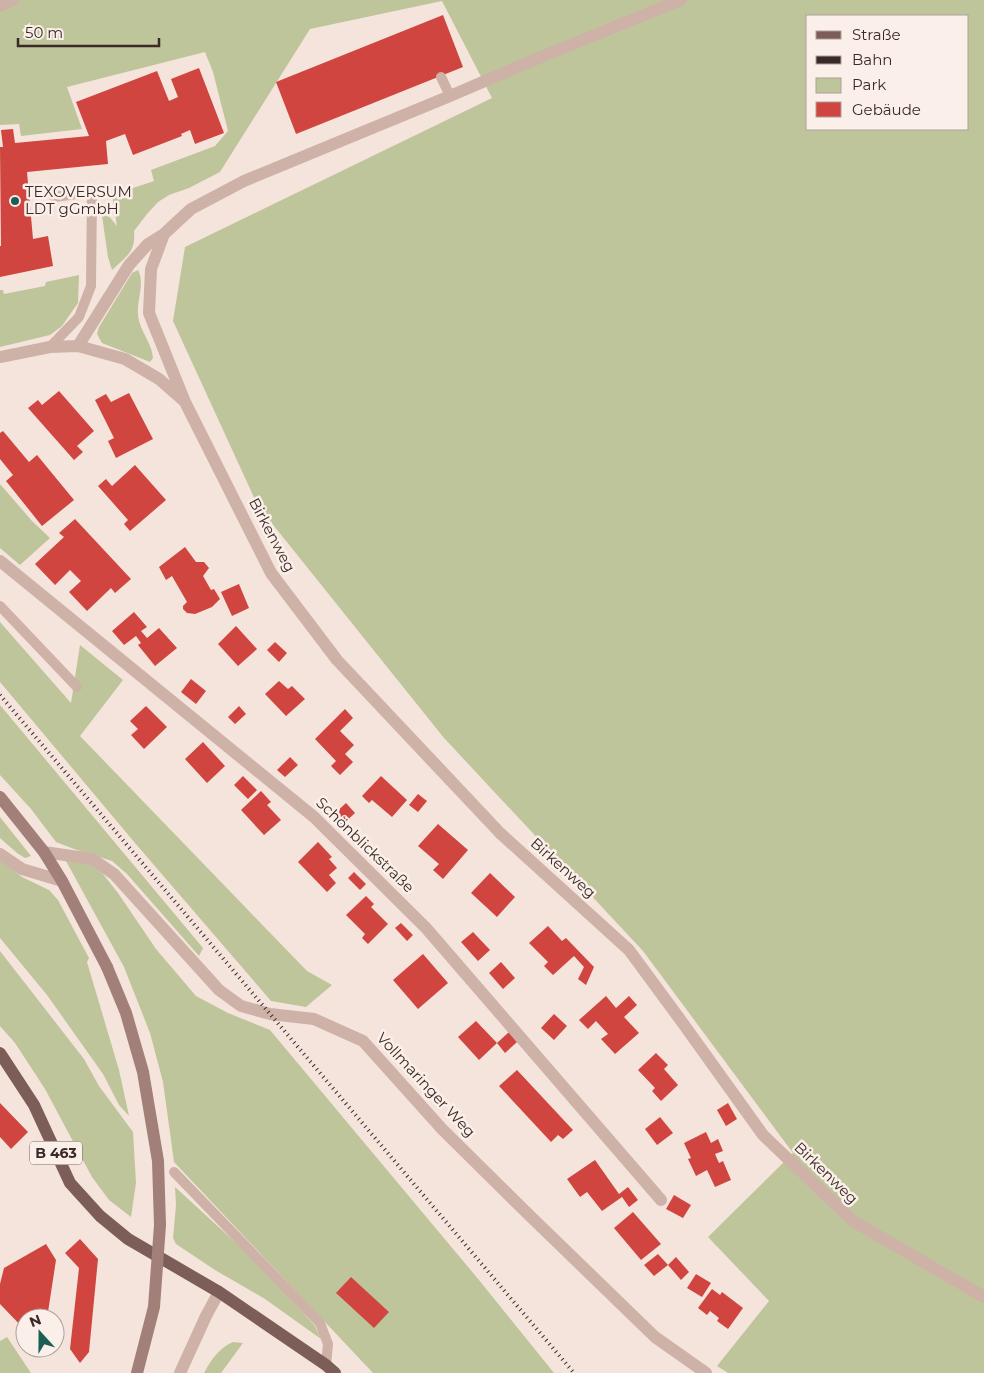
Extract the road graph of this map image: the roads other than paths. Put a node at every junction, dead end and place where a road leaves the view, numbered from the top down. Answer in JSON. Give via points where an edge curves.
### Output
{"nodes":[{"id":1,"x":13,"y":0,"type":"edge"},
{"id":2,"x":680,"y":0,"type":"edge"},
{"id":3,"x":0,"y":6,"type":"edge"},
{"id":4,"x":441,"y":77,"type":"dead end"},
{"id":5,"x":450,"y":96,"type":"junction"},
{"id":6,"x":54,"y":196,"type":"dead end"},
{"id":7,"x":164,"y":234,"type":"junction"},
{"id":8,"x":78,"y":346,"type":"junction"},
{"id":9,"x":50,"y":347,"type":"junction"},
{"id":10,"x":0,"y":357,"type":"edge"},
{"id":11,"x":185,"y":402,"type":"junction"},
{"id":12,"x":0,"y":562,"type":"edge"},
{"id":13,"x":0,"y":606,"type":"edge"},
{"id":14,"x":77,"y":687,"type":"dead end"},
{"id":15,"x":0,"y":797,"type":"edge"},
{"id":16,"x":44,"y":852,"type":"junction"},
{"id":17,"x":0,"y":854,"type":"edge"},
{"id":18,"x":62,"y":881,"type":"junction"},
{"id":19,"x":0,"y":1053,"type":"edge"},
{"id":20,"x":174,"y":1172,"type":"dead end"},
{"id":21,"x":661,"y":1200,"type":"dead end"},
{"id":22,"x":220,"y":1292,"type":"junction"},
{"id":23,"x":984,"y":1297,"type":"edge"},
{"id":24,"x":330,"y":1369,"type":"edge"},
{"id":25,"x":137,"y":1373,"type":"edge"},
{"id":26,"x":180,"y":1373,"type":"edge"},
{"id":27,"x":706,"y":1373,"type":"edge"}],
"edges":[{"from":1,"to":3,"type":"street"},
{"from":2,"to":5,"type":"street"},
{"from":4,"to":5,"type":"lane"},
{"from":5,"to":7,"type":"street","via":[[244,181],[191,209]]},
{"from":6,"to":9,"type":"lane","via":[[92,192],[91,286],[79,317]]},
{"from":7,"to":8,"type":"street","via":[[148,244],[129,265]]},
{"from":7,"to":11,"type":"street","name":"Birkenweg","via":[[151,270],[149,312]]},
{"from":8,"to":9,"type":"street"},
{"from":8,"to":11,"type":"street","via":[[125,359],[159,379]]},
{"from":9,"to":10,"type":"street"},
{"from":11,"to":23,"type":"street","name":"Birkenweg","via":[[271,573],[337,660],[500,833],[629,950],[763,1135],[853,1221]]},
{"from":12,"to":21,"type":"street","name":"Schönblickstraße","via":[[314,817],[426,928]]},
{"from":13,"to":14,"type":"lane"},
{"from":15,"to":16,"type":"main road"},
{"from":16,"to":18,"type":"main road"},
{"from":16,"to":27,"type":"street","name":"Vollmaringer Weg","via":[[92,859],[114,874],[219,990],[241,1006],[314,1020],[363,1041],[442,1129],[655,1337]]},
{"from":17,"to":18,"type":"street","via":[[22,870]]},
{"from":18,"to":25,"type":"main road","bridge":true,"via":[[126,1013],[143,1072],[158,1161],[160,1225],[154,1307]]},
{"from":19,"to":22,"type":"main road","number":"B 463","via":[[34,1105],[70,1183],[100,1216],[128,1239]]},
{"from":20,"to":24,"type":"lane","via":[[320,1323],[328,1344]]},
{"from":22,"to":24,"type":"main road","number":"B 463"},
{"from":22,"to":26,"type":"street"}]}
